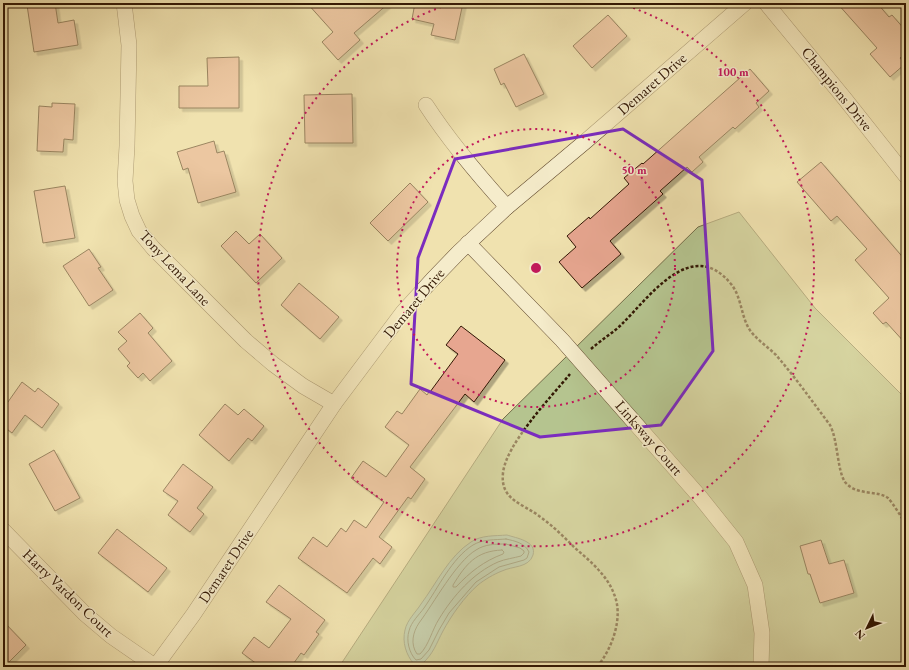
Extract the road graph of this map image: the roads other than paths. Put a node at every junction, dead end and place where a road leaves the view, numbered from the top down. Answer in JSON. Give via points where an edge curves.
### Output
{"nodes":[{"id":1,"x":124,"y":3,"type":"edge"},
{"id":2,"x":745,"y":3,"type":"edge"},
{"id":3,"x":766,"y":3,"type":"edge"},
{"id":4,"x":426,"y":105,"type":"dead end"},
{"id":5,"x":906,"y":176,"type":"edge"},
{"id":6,"x":507,"y":207,"type":"junction"},
{"id":7,"x":468,"y":243,"type":"junction"},
{"id":8,"x":334,"y":404,"type":"junction"},
{"id":9,"x":3,"y":530,"type":"edge"},
{"id":10,"x":156,"y":667,"type":"edge"},
{"id":11,"x":761,"y":667,"type":"edge"}],
"edges":[{"from":1,"to":8,"type":"street","name":"Tony Lema Lane","via":[[129,45],[125,181],[127,200],[139,231],[246,341],[303,386]]},
{"from":2,"to":6,"type":"street","name":"Demaret Drive"},
{"from":3,"to":5,"type":"street","name":"Champions Drive"},
{"from":4,"to":6,"type":"street","via":[[476,173]]},
{"from":6,"to":7,"type":"street","name":"Demaret Drive"},
{"from":7,"to":8,"type":"street","name":"Demaret Drive","via":[[403,312]]},
{"from":7,"to":11,"type":"street","name":"Linksway Court","via":[[580,360],[736,542],[756,585],[762,633]]},
{"from":8,"to":10,"type":"street","name":"Demaret Drive"},
{"from":9,"to":10,"type":"street","name":"Harry Vardon Court","via":[[85,614],[111,636]]}]}
